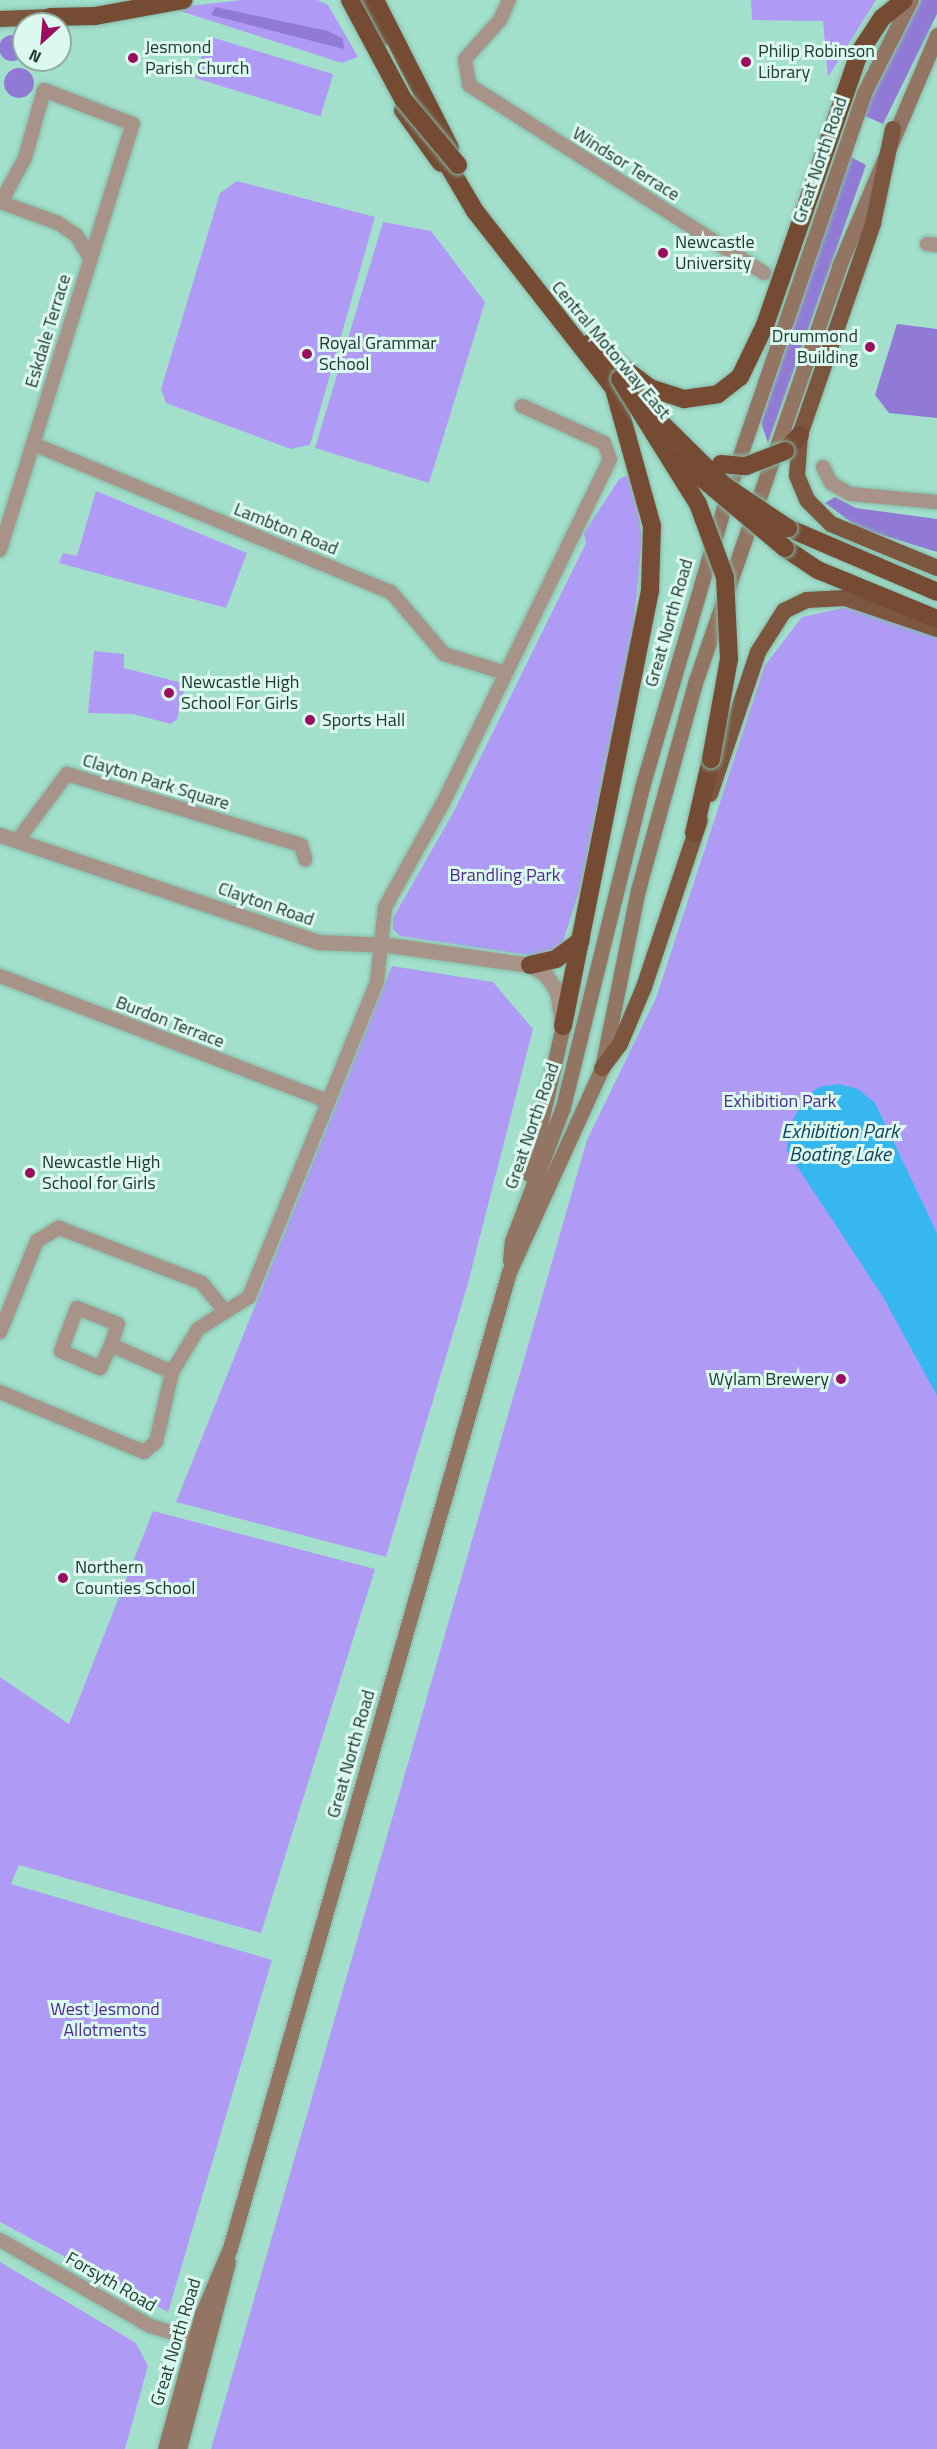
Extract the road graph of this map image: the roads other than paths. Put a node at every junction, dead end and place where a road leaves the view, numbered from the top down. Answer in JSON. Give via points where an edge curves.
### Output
{"nodes":[{"id":1,"x":125,"y":0,"type":"edge"},
{"id":2,"x":183,"y":0,"type":"edge"},
{"id":3,"x":343,"y":0,"type":"edge"},
{"id":4,"x":350,"y":0,"type":"edge"},
{"id":5,"x":363,"y":0,"type":"edge"},
{"id":6,"x":375,"y":0,"type":"edge"},
{"id":7,"x":508,"y":0,"type":"edge"},
{"id":8,"x":904,"y":0,"type":"edge"},
{"id":9,"x":911,"y":0,"type":"edge"},
{"id":10,"x":72,"y":12,"type":"edge"},
{"id":11,"x":72,"y":17,"type":"edge"},
{"id":12,"x":937,"y":35,"type":"edge"},
{"id":13,"x":892,"y":129,"type":"junction"},
{"id":14,"x":458,"y":165,"type":"junction"},
{"id":15,"x":1,"y":202,"type":"edge"},
{"id":16,"x":475,"y":211,"type":"junction"},
{"id":17,"x":90,"y":256,"type":"junction"},
{"id":18,"x":764,"y":273,"type":"dead end"},
{"id":19,"x":590,"y":343,"type":"junction"},
{"id":20,"x":617,"y":384,"type":"junction"},
{"id":21,"x":522,"y":406,"type":"dead end"},
{"id":22,"x":648,"y":428,"type":"junction"},
{"id":23,"x":800,"y":435,"type":"junction"},
{"id":24,"x":33,"y":444,"type":"junction"},
{"id":25,"x":823,"y":467,"type":"dead end"},
{"id":26,"x":937,"y":502,"type":"edge"},
{"id":27,"x":0,"y":550,"type":"edge"},
{"id":28,"x":937,"y":568,"type":"edge"},
{"id":29,"x":937,"y":592,"type":"edge"},
{"id":30,"x":937,"y":619,"type":"edge"},
{"id":31,"x":937,"y":629,"type":"edge"},
{"id":32,"x":506,"y":673,"type":"junction"},
{"id":33,"x":705,"y":797,"type":"junction"},
{"id":34,"x":694,"y":833,"type":"joint"},
{"id":35,"x":0,"y":835,"type":"edge"},
{"id":36,"x":16,"y":841,"type":"junction"},
{"id":37,"x":305,"y":859,"type":"dead end"},
{"id":38,"x":581,"y":940,"type":"junction"},
{"id":39,"x":381,"y":945,"type":"junction"},
{"id":40,"x":530,"y":965,"type":"junction"},
{"id":41,"x":0,"y":976,"type":"edge"},
{"id":42,"x":563,"y":1026,"type":"junction"},
{"id":43,"x":602,"y":1068,"type":"junction"},
{"id":44,"x":327,"y":1101,"type":"junction"},
{"id":45,"x":512,"y":1241,"type":"junction"},
{"id":46,"x":509,"y":1272,"type":"junction"},
{"id":47,"x":224,"y":1310,"type":"junction"},
{"id":48,"x":0,"y":1332,"type":"edge"},
{"id":49,"x":111,"y":1345,"type":"junction"},
{"id":50,"x":172,"y":1372,"type":"junction"},
{"id":51,"x":0,"y":1392,"type":"edge"},
{"id":52,"x":0,"y":2240,"type":"edge"},
{"id":53,"x":202,"y":2342,"type":"junction"},
{"id":54,"x":165,"y":2449,"type":"edge"},
{"id":55,"x":179,"y":2449,"type":"edge"}],
"edges":[{"from":1,"to":10,"type":"highway"},
{"from":2,"to":11,"type":"highway"},
{"from":3,"to":16,"type":"highway","via":[[400,106]]},
{"from":4,"to":14,"type":"highway","bridge":true,"via":[[403,99]]},
{"from":5,"to":16,"type":"highway","name":"Central Motorway East","via":[[387,62]]},
{"from":6,"to":14,"type":"highway","name":"Central Motorway East","bridge":true},
{"from":7,"to":18,"type":"street","name":"Windsor Terrace","via":[[500,20],[465,59],[469,85]]},
{"from":8,"to":19,"type":"highway","via":[[882,18],[859,53],[765,325],[740,377],[704,398],[684,399],[650,388]]},
{"from":9,"to":45,"type":"main road","name":"Great North Road","via":[[864,93],[766,376],[642,787],[563,1107]]},
{"from":12,"to":13,"type":"main road","name":"Great North Road"},
{"from":13,"to":23,"type":"highway","via":[[873,224]]},
{"from":13,"to":43,"type":"main road","name":"Great North Road","via":[[838,266],[669,764]]},
{"from":14,"to":19,"type":"highway","name":"Central Motorway East"},
{"from":15,"to":17,"type":"street","via":[[58,223],[76,235]]},
{"from":15,"to":17,"type":"street","name":"Eskdale Terrace","via":[[25,158],[44,90],[133,124]]},
{"from":16,"to":20,"type":"highway","name":"Central Motorway East"},
{"from":17,"to":24,"type":"street","name":"Eskdale Terrace"},
{"from":19,"to":20,"type":"highway","name":"Central Motorway East"},
{"from":20,"to":22,"type":"highway","name":"Central Motorway East"},
{"from":20,"to":29,"type":"highway","name":"Central Motorway East","bridge":true,"via":[[725,486],[788,528]]},
{"from":20,"to":33,"type":"highway","bridge":true,"via":[[698,504],[725,577],[729,659]]},
{"from":20,"to":38,"type":"highway","via":[[652,526],[650,590]]},
{"from":21,"to":32,"type":"street","via":[[604,443],[610,459]]},
{"from":22,"to":23,"type":"highway","bridge":true,"via":[[721,464],[746,466],[785,451]]},
{"from":22,"to":30,"type":"highway","name":"Central Motorway East","bridge":true,"via":[[677,458],[785,548],[818,570]]},
{"from":23,"to":28,"type":"highway","via":[[797,476],[817,513],[857,537]]},
{"from":24,"to":27,"type":"street","name":"Eskdale Terrace"},
{"from":24,"to":32,"type":"street","name":"Lambton Road","via":[[391,592],[444,654]]},
{"from":25,"to":26,"type":"street","via":[[831,483],[850,494]]},
{"from":31,"to":33,"type":"highway","via":[[845,598],[807,600],[784,611],[771,629],[744,692]]},
{"from":32,"to":39,"type":"street","via":[[385,907]]},
{"from":33,"to":34,"type":"highway"},
{"from":34,"to":43,"type":"highway","via":[[644,987],[620,1044]]},
{"from":35,"to":36,"type":"street","name":"Clayton Road"},
{"from":36,"to":37,"type":"street","name":"Clayton Park Square","via":[[67,774],[301,845]]},
{"from":36,"to":39,"type":"street","name":"Clayton Road","via":[[289,934],[339,945]]},
{"from":38,"to":40,"type":"highway","via":[[556,959]]},
{"from":38,"to":42,"type":"highway"},
{"from":39,"to":40,"type":"street","name":"Clayton Road"},
{"from":39,"to":44,"type":"street","via":[[377,981]]},
{"from":40,"to":42,"type":"street","via":[[545,974],[557,991]]},
{"from":41,"to":44,"type":"street","name":"Burdon Terrace"},
{"from":42,"to":45,"type":"main road"},
{"from":43,"to":46,"type":"main road","name":"Great North Road"},
{"from":44,"to":47,"type":"street","via":[[249,1297]]},
{"from":45,"to":46,"type":"main road","name":"Great North Road"},
{"from":46,"to":53,"type":"main road","name":"Great North Road","via":[[230,2248],[225,2290]]},
{"from":47,"to":48,"type":"street","via":[[202,1283],[59,1228],[37,1241]]},
{"from":47,"to":50,"type":"street","via":[[198,1329]]},
{"from":49,"to":49,"type":"street","via":[[99,1368],[61,1351],[77,1308],[118,1324]]},
{"from":49,"to":50,"type":"street"},
{"from":50,"to":51,"type":"street","via":[[156,1442],[144,1452]]},
{"from":52,"to":53,"type":"street","name":"Forsyth Road","via":[[150,2326]]},
{"from":53,"to":54,"type":"main road","name":"Great North Road"},
{"from":53,"to":55,"type":"main road","name":"Great North Road"}]}
